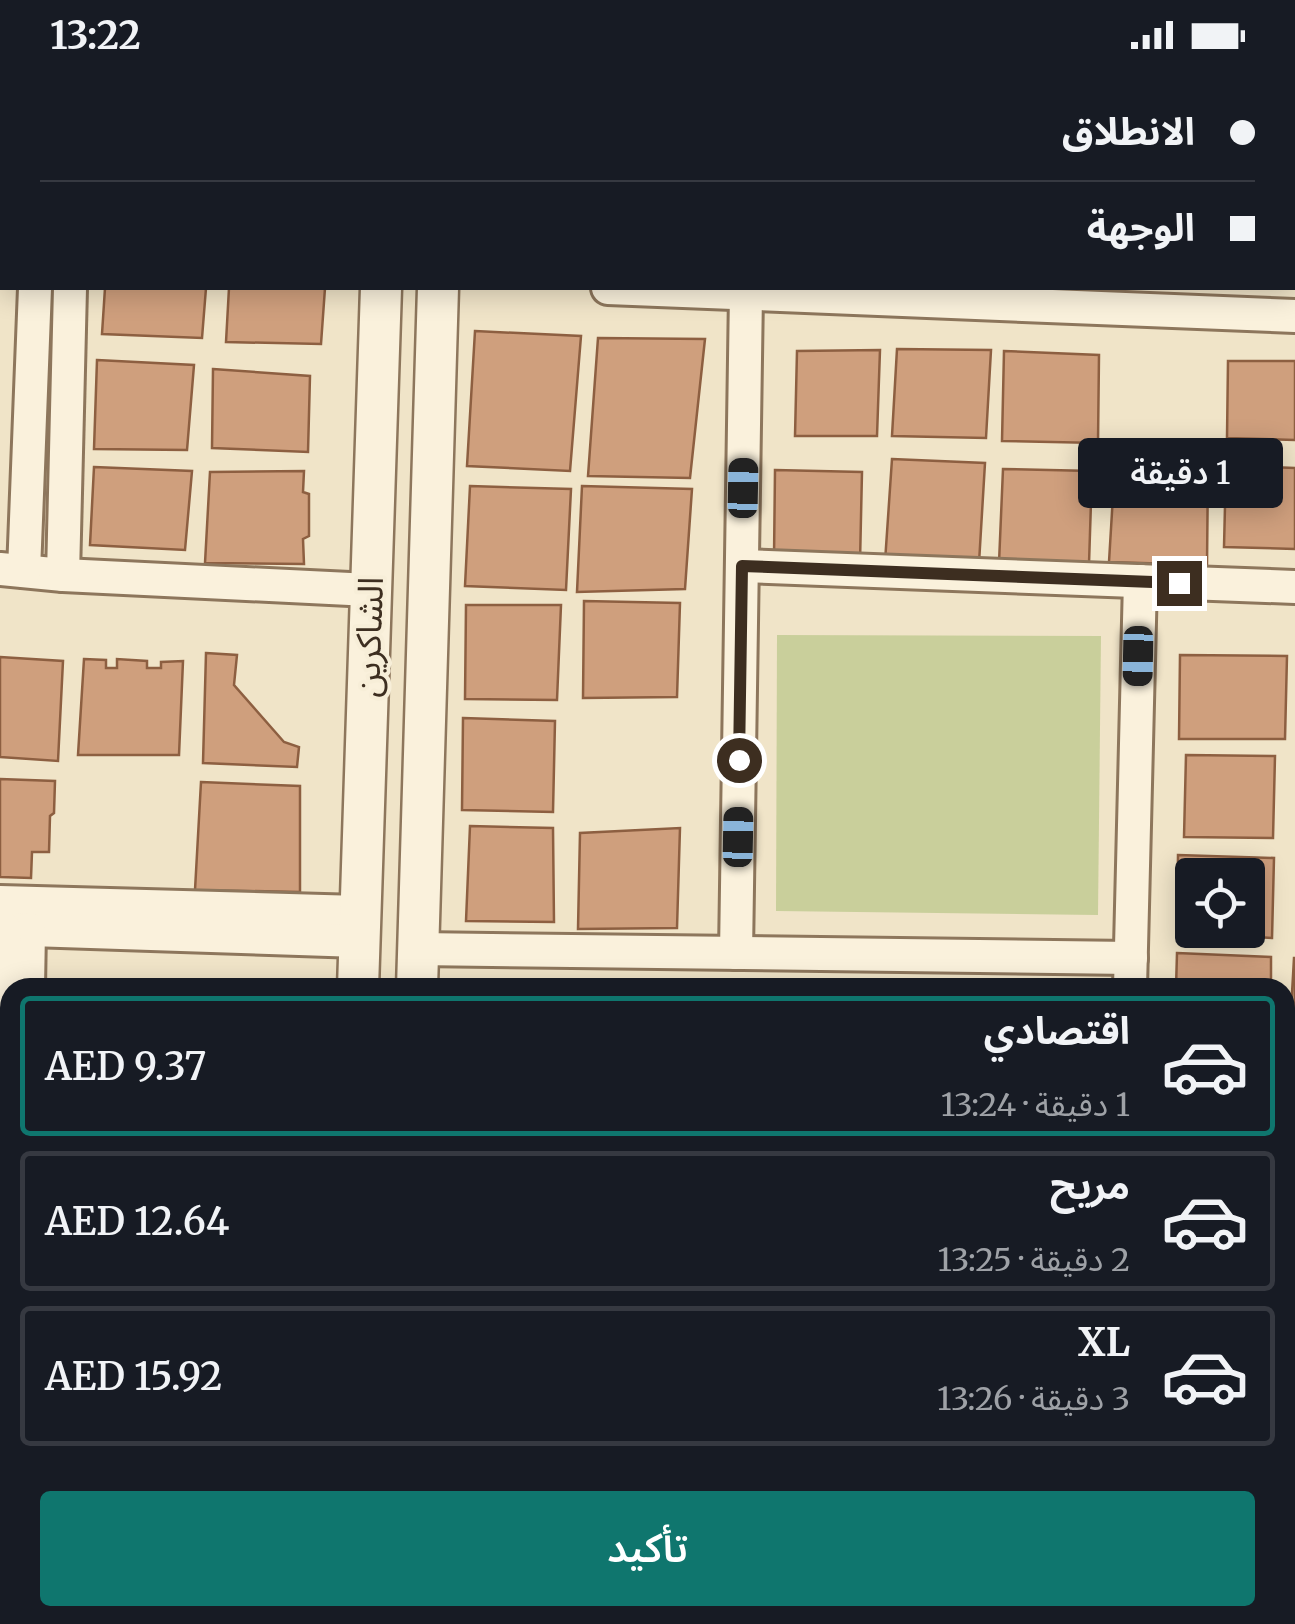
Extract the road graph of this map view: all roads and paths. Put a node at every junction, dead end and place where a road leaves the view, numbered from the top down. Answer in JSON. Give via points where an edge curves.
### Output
{"nodes":[{"id":1,"x":35,"y":290,"type":"edge"},
{"id":2,"x":70,"y":290,"type":"edge"},
{"id":3,"x":381,"y":290,"type":"edge"},
{"id":4,"x":438,"y":290,"type":"edge"},
{"id":5,"x":663,"y":290,"type":"edge"},
{"id":6,"x":746,"y":293,"type":"junction"},
{"id":7,"x":1295,"y":316,"type":"edge"},
{"id":8,"x":742,"y":566,"type":"junction"},
{"id":9,"x":63,"y":575,"type":"junction"},
{"id":10,"x":8,"y":577,"type":"edge"},
{"id":11,"x":1140,"y":581,"type":"junction"},
{"id":12,"x":1295,"y":588,"type":"edge"},
{"id":13,"x":370,"y":597,"type":"junction"},
{"id":14,"x":9,"y":922,"type":"edge"},
{"id":15,"x":359,"y":926,"type":"junction"},
{"id":16,"x":736,"y":954,"type":"junction"},
{"id":17,"x":418,"y":968,"type":"edge"},
{"id":18,"x":1130,"y":973,"type":"edge"},
{"id":19,"x":7,"y":978,"type":"edge"},
{"id":20,"x":25,"y":978,"type":"edge"},
{"id":21,"x":358,"y":978,"type":"edge"}],
"edges":[{"from":1,"to":10,"type":"street"},
{"from":2,"to":9,"type":"street"},
{"from":3,"to":13,"type":"street","name":"الشاكرين"},
{"from":4,"to":17,"type":"street","name":"الشاكرين"},
{"from":5,"to":6,"type":"street"},
{"from":6,"to":7,"type":"street"},
{"from":6,"to":8,"type":"street"},
{"from":8,"to":11,"type":"street"},
{"from":8,"to":16,"type":"street"},
{"from":9,"to":10,"type":"street"},
{"from":9,"to":13,"type":"street"},
{"from":10,"to":13,"type":"street"},
{"from":11,"to":12,"type":"street"},
{"from":11,"to":18,"type":"street"},
{"from":13,"to":15,"type":"street","name":"الشاكرين"},
{"from":14,"to":15,"type":"street"},
{"from":14,"to":19,"type":"street"},
{"from":14,"to":20,"type":"street"},
{"from":15,"to":21,"type":"street","name":"الشاكرين"},
{"from":16,"to":17,"type":"street"},
{"from":16,"to":18,"type":"street"}]}
